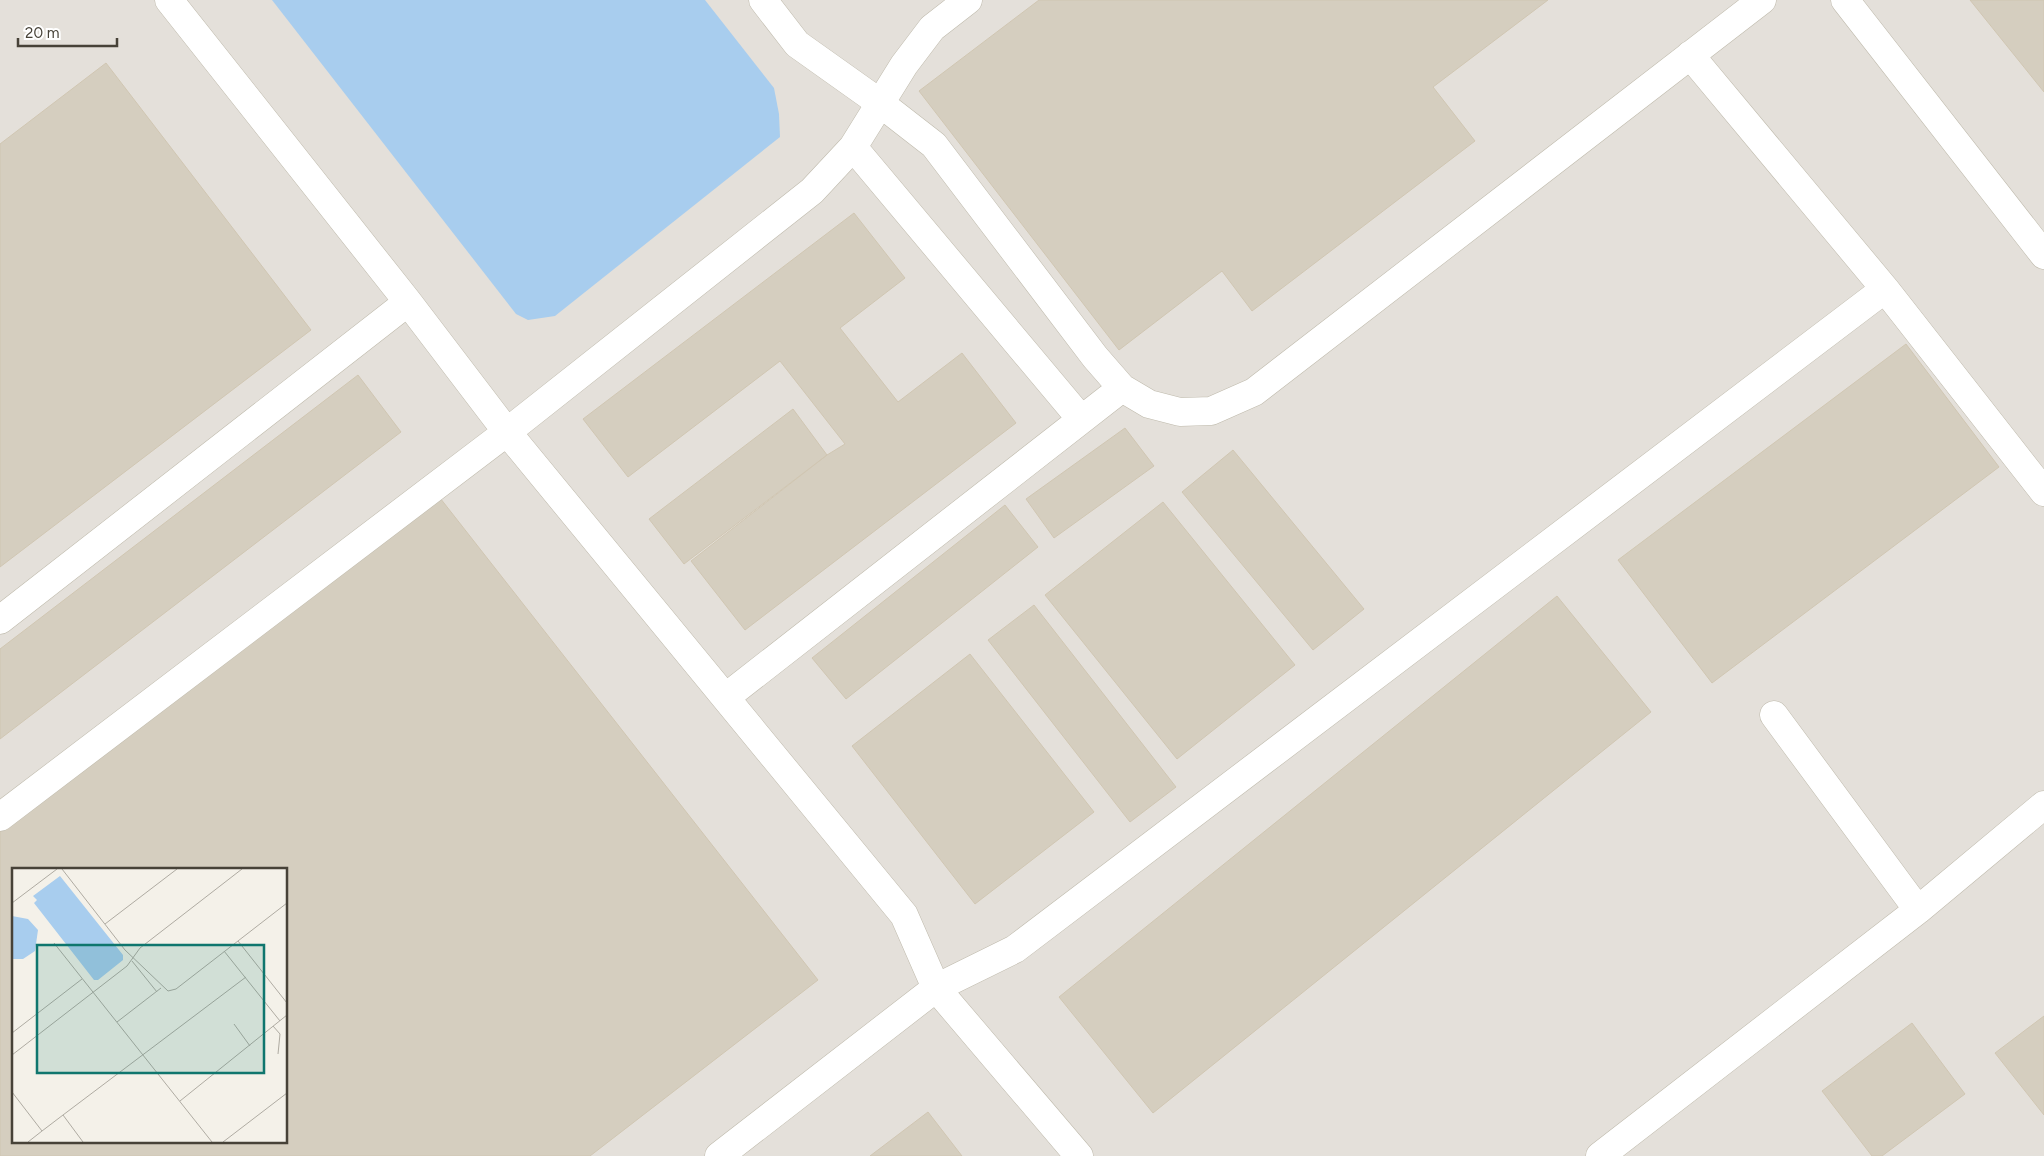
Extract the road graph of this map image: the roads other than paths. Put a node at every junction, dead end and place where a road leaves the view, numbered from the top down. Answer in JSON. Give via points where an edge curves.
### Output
{"nodes":[{"id":1,"x":169,"y":0,"type":"edge"},
{"id":2,"x":763,"y":0,"type":"edge"},
{"id":3,"x":968,"y":0,"type":"edge"},
{"id":4,"x":1762,"y":0,"type":"edge"},
{"id":5,"x":1845,"y":0,"type":"edge"},
{"id":6,"x":1690,"y":55,"type":"junction"},
{"id":7,"x":880,"y":103,"type":"junction"},
{"id":8,"x":853,"y":147,"type":"junction"},
{"id":9,"x":2044,"y":255,"type":"edge"},
{"id":10,"x":1885,"y":289,"type":"junction"},
{"id":11,"x":408,"y":302,"type":"junction"},
{"id":12,"x":1122,"y":388,"type":"junction"},
{"id":13,"x":1082,"y":419,"type":"junction"},
{"id":14,"x":507,"y":432,"type":"junction"},
{"id":15,"x":2044,"y":492,"type":"edge"},
{"id":16,"x":0,"y":620,"type":"edge"},
{"id":17,"x":726,"y":697,"type":"junction"},
{"id":18,"x":1774,"y":715,"type":"dead end"},
{"id":19,"x":2044,"y":805,"type":"edge"},
{"id":20,"x":0,"y":817,"type":"edge"},
{"id":21,"x":1918,"y":910,"type":"junction"},
{"id":22,"x":936,"y":988,"type":"junction"},
{"id":23,"x":718,"y":1156,"type":"edge"},
{"id":24,"x":1079,"y":1156,"type":"edge"},
{"id":25,"x":1600,"y":1156,"type":"edge"}],
"edges":[{"from":1,"to":11,"type":"lane"},
{"from":2,"to":7,"type":"lane","via":[[797,44]]},
{"from":3,"to":7,"type":"lane","via":[[932,28]]},
{"from":4,"to":6,"type":"lane"},
{"from":5,"to":9,"type":"lane"},
{"from":6,"to":10,"type":"lane"},
{"from":6,"to":12,"type":"lane","via":[[1254,392],[1211,410],[1180,412],[1149,404]]},
{"from":7,"to":8,"type":"lane"},
{"from":7,"to":12,"type":"lane","via":[[934,145]]},
{"from":8,"to":13,"type":"lane"},
{"from":8,"to":14,"type":"lane","via":[[812,191]]},
{"from":10,"to":15,"type":"lane"},
{"from":10,"to":22,"type":"lane","via":[[1015,949]]},
{"from":11,"to":14,"type":"lane"},
{"from":11,"to":16,"type":"lane"},
{"from":12,"to":13,"type":"lane"},
{"from":13,"to":17,"type":"lane"},
{"from":14,"to":17,"type":"lane"},
{"from":14,"to":20,"type":"lane"},
{"from":17,"to":22,"type":"lane","via":[[904,915]]},
{"from":18,"to":21,"type":"lane"},
{"from":19,"to":21,"type":"lane"},
{"from":21,"to":25,"type":"lane"},
{"from":22,"to":23,"type":"lane"},
{"from":22,"to":24,"type":"lane"}]}
